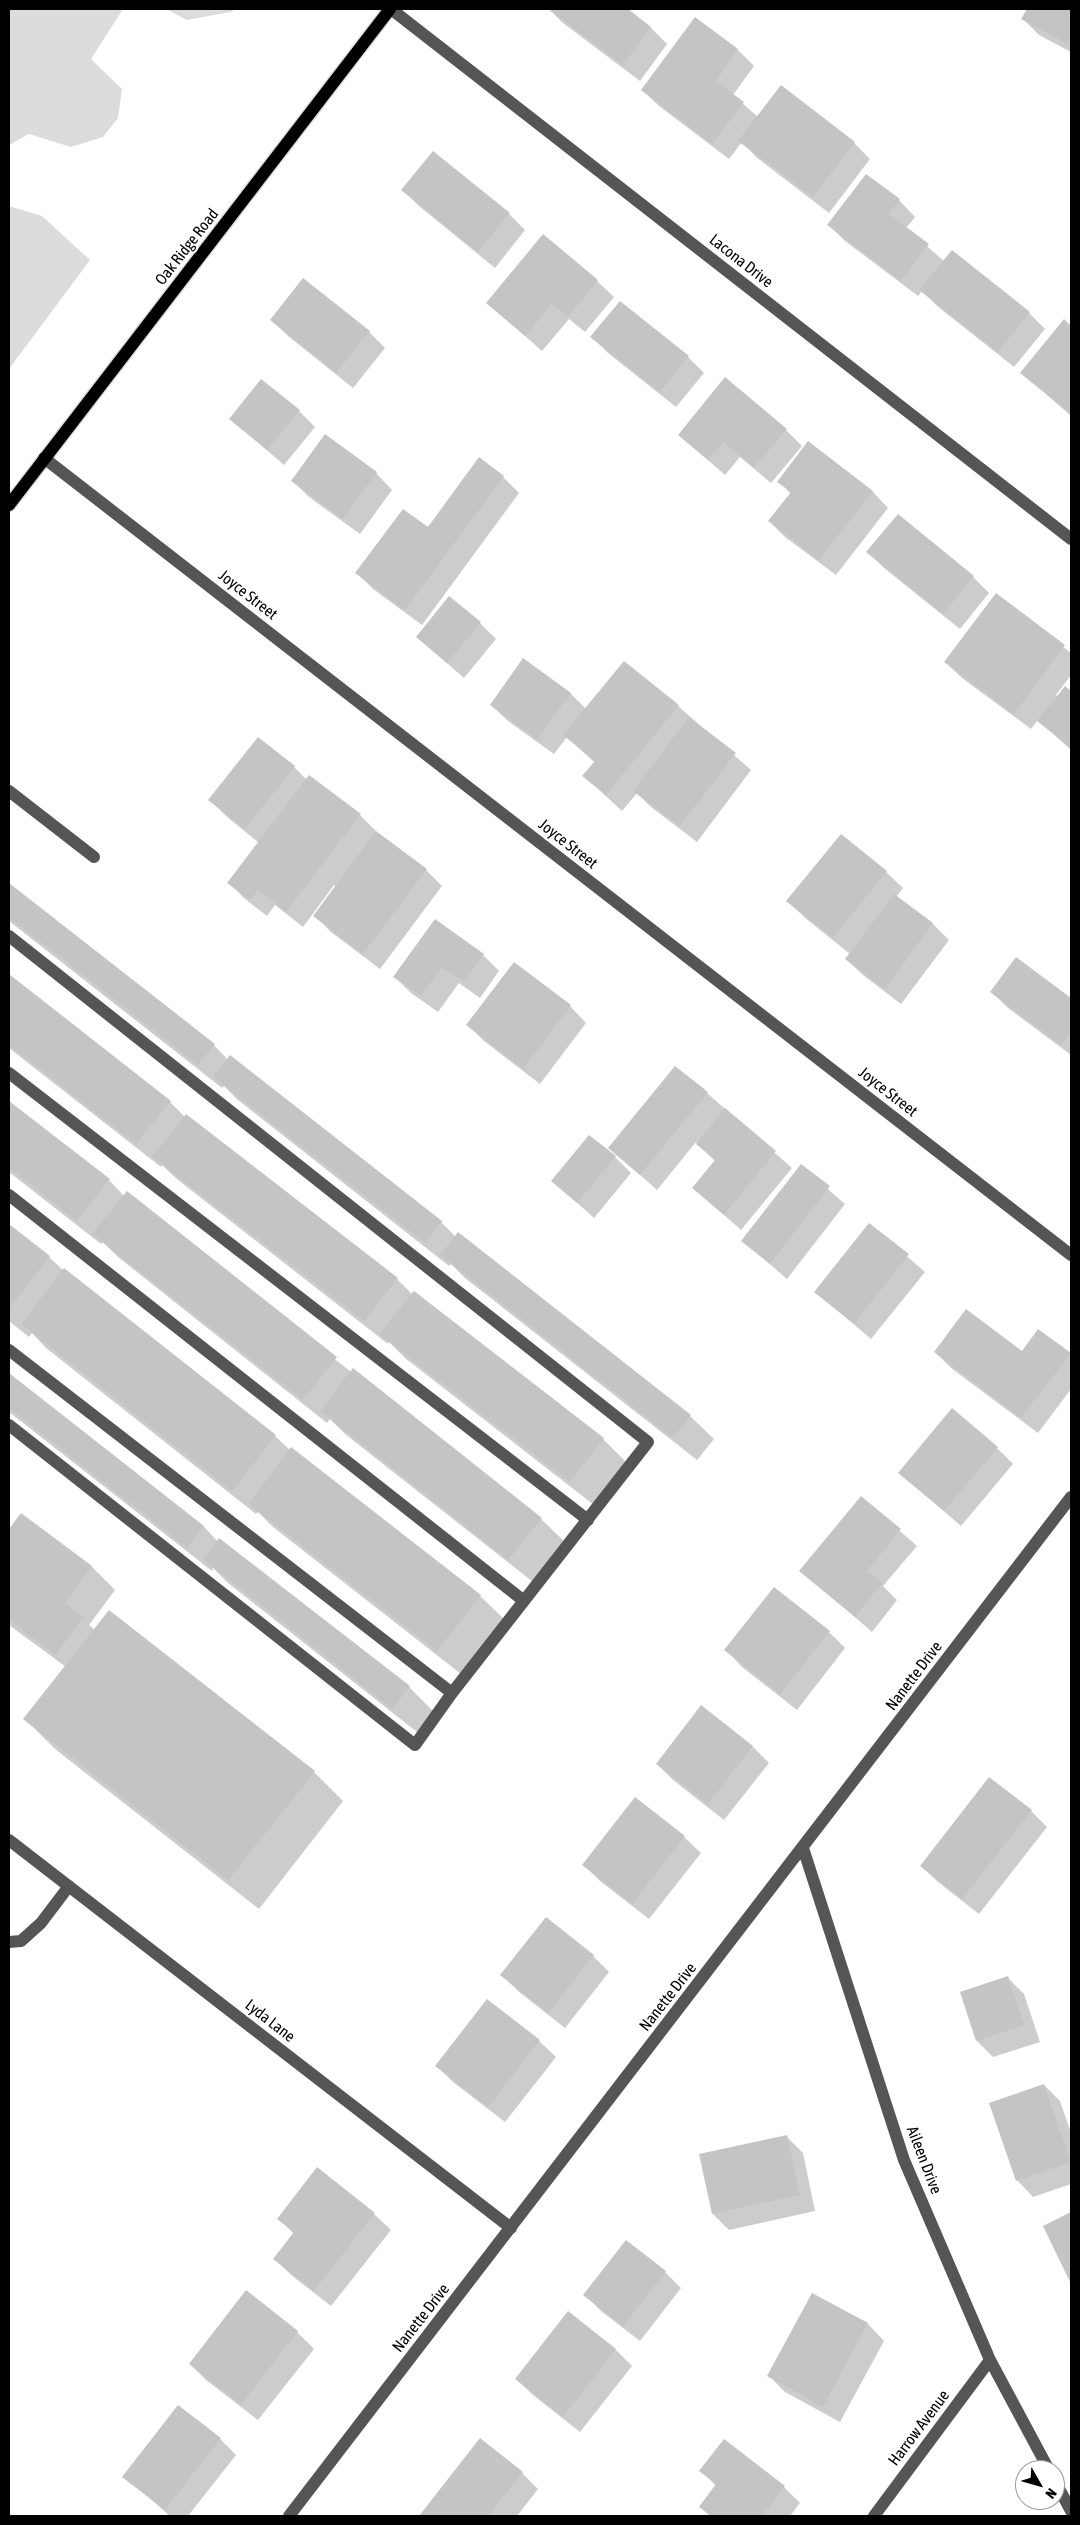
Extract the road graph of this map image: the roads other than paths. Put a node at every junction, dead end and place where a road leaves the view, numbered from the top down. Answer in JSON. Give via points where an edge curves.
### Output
{"nodes":[{"id":1,"x":391,"y":9,"type":"edge"},
{"id":2,"x":44,"y":458,"type":"junction"},
{"id":3,"x":9,"y":505,"type":"edge"},
{"id":4,"x":1071,"y":540,"type":"edge"},
{"id":5,"x":9,"y":791,"type":"edge"},
{"id":6,"x":94,"y":858,"type":"dead end"},
{"id":7,"x":9,"y":936,"type":"edge"},
{"id":8,"x":9,"y":1073,"type":"edge"},
{"id":9,"x":9,"y":1195,"type":"edge"},
{"id":10,"x":1071,"y":1255,"type":"edge"},
{"id":11,"x":9,"y":1350,"type":"edge"},
{"id":12,"x":9,"y":1424,"type":"edge"},
{"id":13,"x":1071,"y":1497,"type":"edge"},
{"id":14,"x":588,"y":1520,"type":"junction"},
{"id":15,"x":524,"y":1601,"type":"junction"},
{"id":16,"x":452,"y":1693,"type":"junction"},
{"id":17,"x":9,"y":1840,"type":"edge"},
{"id":18,"x":803,"y":1848,"type":"junction"},
{"id":19,"x":69,"y":1886,"type":"junction"},
{"id":20,"x":9,"y":1942,"type":"edge"},
{"id":21,"x":511,"y":2228,"type":"junction"},
{"id":22,"x":990,"y":2360,"type":"junction"},
{"id":23,"x":1044,"y":2460,"type":"edge"},
{"id":24,"x":1065,"y":2500,"type":"edge"},
{"id":25,"x":1071,"y":2511,"type":"edge"},
{"id":26,"x":289,"y":2516,"type":"edge"},
{"id":27,"x":874,"y":2516,"type":"edge"}],
"edges":[{"from":1,"to":2,"type":"main road","name":"Oak Ridge Road"},
{"from":1,"to":4,"type":"street","name":"Lacona Drive"},
{"from":2,"to":3,"type":"main road","name":"Oak Ridge Road"},
{"from":2,"to":10,"type":"street","name":"Joyce Street"},
{"from":5,"to":6,"type":"street"},
{"from":7,"to":14,"type":"street","via":[[648,1442]]},
{"from":8,"to":14,"type":"street"},
{"from":9,"to":15,"type":"street"},
{"from":11,"to":16,"type":"street"},
{"from":12,"to":16,"type":"street","via":[[414,1746]]},
{"from":13,"to":18,"type":"street","name":"Nanette Drive"},
{"from":14,"to":15,"type":"street"},
{"from":15,"to":16,"type":"street"},
{"from":17,"to":19,"type":"street","name":"Lyda Lane"},
{"from":18,"to":21,"type":"street","name":"Nanette Drive"},
{"from":18,"to":22,"type":"street","name":"Aileen Drive","via":[[904,2160]]},
{"from":19,"to":20,"type":"street","via":[[35,1929],[22,1941]]},
{"from":19,"to":21,"type":"street","name":"Lyda Lane"},
{"from":21,"to":26,"type":"street","name":"Nanette Drive"},
{"from":22,"to":23,"type":"street","name":"Aileen Drive"},
{"from":22,"to":27,"type":"street","name":"Harrow Avenue"},
{"from":24,"to":25,"type":"street"}]}
